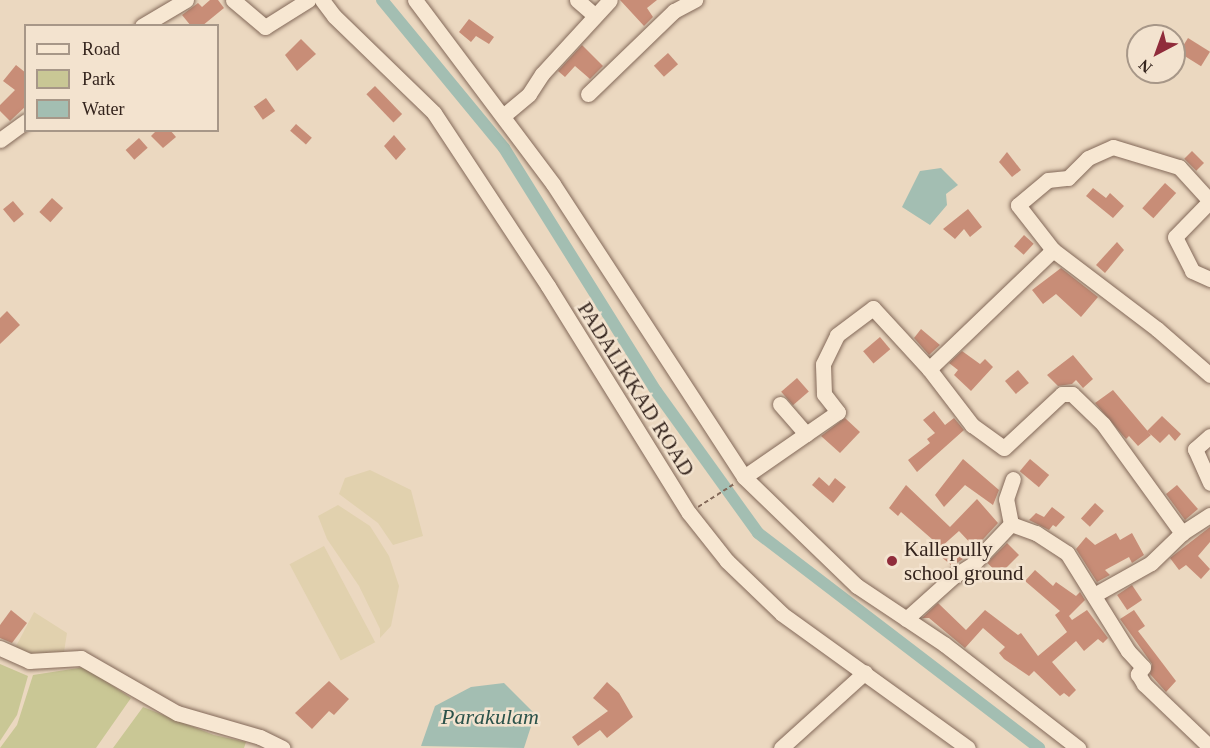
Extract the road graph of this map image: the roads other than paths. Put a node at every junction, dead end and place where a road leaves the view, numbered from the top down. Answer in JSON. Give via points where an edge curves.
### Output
{"nodes":[{"id":1,"x":186,"y":0,"type":"edge"},
{"id":2,"x":233,"y":0,"type":"edge"},
{"id":3,"x":308,"y":0,"type":"edge"},
{"id":4,"x":322,"y":0,"type":"edge"},
{"id":5,"x":415,"y":0,"type":"edge"},
{"id":6,"x":577,"y":0,"type":"edge"},
{"id":7,"x":610,"y":0,"type":"edge"},
{"id":8,"x":695,"y":0,"type":"edge"},
{"id":9,"x":670,"y":6,"type":"edge"},
{"id":10,"x":594,"y":15,"type":"junction"},
{"id":11,"x":145,"y":24,"type":"edge"},
{"id":12,"x":588,"y":94,"type":"dead end"},
{"id":13,"x":503,"y":116,"type":"junction"},
{"id":14,"x":24,"y":122,"type":"edge"},
{"id":15,"x":0,"y":140,"type":"edge"},
{"id":16,"x":1053,"y":250,"type":"junction"},
{"id":17,"x":1210,"y":279,"type":"edge"},
{"id":18,"x":929,"y":369,"type":"junction"},
{"id":19,"x":1210,"y":375,"type":"edge"},
{"id":20,"x":780,"y":405,"type":"dead end"},
{"id":21,"x":806,"y":434,"type":"junction"},
{"id":22,"x":1210,"y":435,"type":"edge"},
{"id":23,"x":744,"y":477,"type":"junction"},
{"id":24,"x":1013,"y":479,"type":"dead end"},
{"id":25,"x":1210,"y":483,"type":"edge"},
{"id":26,"x":1210,"y":515,"type":"edge"},
{"id":27,"x":1011,"y":524,"type":"junction"},
{"id":28,"x":1182,"y":533,"type":"junction"},
{"id":29,"x":1094,"y":595,"type":"junction"},
{"id":30,"x":906,"y":619,"type":"junction"},
{"id":31,"x":0,"y":648,"type":"edge"},
{"id":32,"x":865,"y":672,"type":"junction"},
{"id":33,"x":1210,"y":747,"type":"edge"},
{"id":34,"x":283,"y":748,"type":"edge"},
{"id":35,"x":781,"y":748,"type":"edge"},
{"id":36,"x":968,"y":748,"type":"edge"},
{"id":37,"x":1078,"y":748,"type":"edge"}],
"edges":[{"from":1,"to":11,"type":"street"},
{"from":2,"to":3,"type":"street","via":[[265,27]]},
{"from":4,"to":32,"type":"street","name":"PADALIKKAD ROAD","via":[[434,113],[548,286],[689,513],[727,561],[782,614]]},
{"from":5,"to":13,"type":"street"},
{"from":6,"to":10,"type":"street"},
{"from":7,"to":10,"type":"street"},
{"from":8,"to":9,"type":"street"},
{"from":9,"to":12,"type":"street"},
{"from":10,"to":13,"type":"street","via":[[529,94]]},
{"from":13,"to":23,"type":"street","via":[[553,184]]},
{"from":14,"to":15,"type":"street"},
{"from":16,"to":17,"type":"street","via":[[1018,205],[1048,180],[1068,178],[1088,158],[1113,147],[1179,167],[1210,201],[1175,237],[1192,271]]},
{"from":16,"to":18,"type":"street"},
{"from":16,"to":19,"type":"street"},
{"from":18,"to":21,"type":"street","via":[[873,308],[837,334],[823,364],[824,394],[838,412]]},
{"from":18,"to":28,"type":"street","via":[[972,425],[1004,448],[1062,394],[1072,394],[1103,424]]},
{"from":20,"to":21,"type":"street"},
{"from":21,"to":23,"type":"street"},
{"from":22,"to":25,"type":"street","via":[[1195,449]]},
{"from":23,"to":30,"type":"street","via":[[857,586]]},
{"from":24,"to":27,"type":"street","via":[[1006,499]]},
{"from":26,"to":28,"type":"street"},
{"from":27,"to":29,"type":"street","via":[[1054,542],[1067,553]]},
{"from":27,"to":30,"type":"street","via":[[973,564]]},
{"from":28,"to":29,"type":"street","via":[[1151,562]]},
{"from":29,"to":33,"type":"street","via":[[1128,651],[1143,667],[1138,674],[1144,684]]},
{"from":30,"to":37,"type":"street"},
{"from":31,"to":34,"type":"street","via":[[29,661],[81,658],[177,713],[260,737]]},
{"from":32,"to":35,"type":"street"},
{"from":32,"to":36,"type":"street","name":"PADALIKKAD ROAD"}]}
